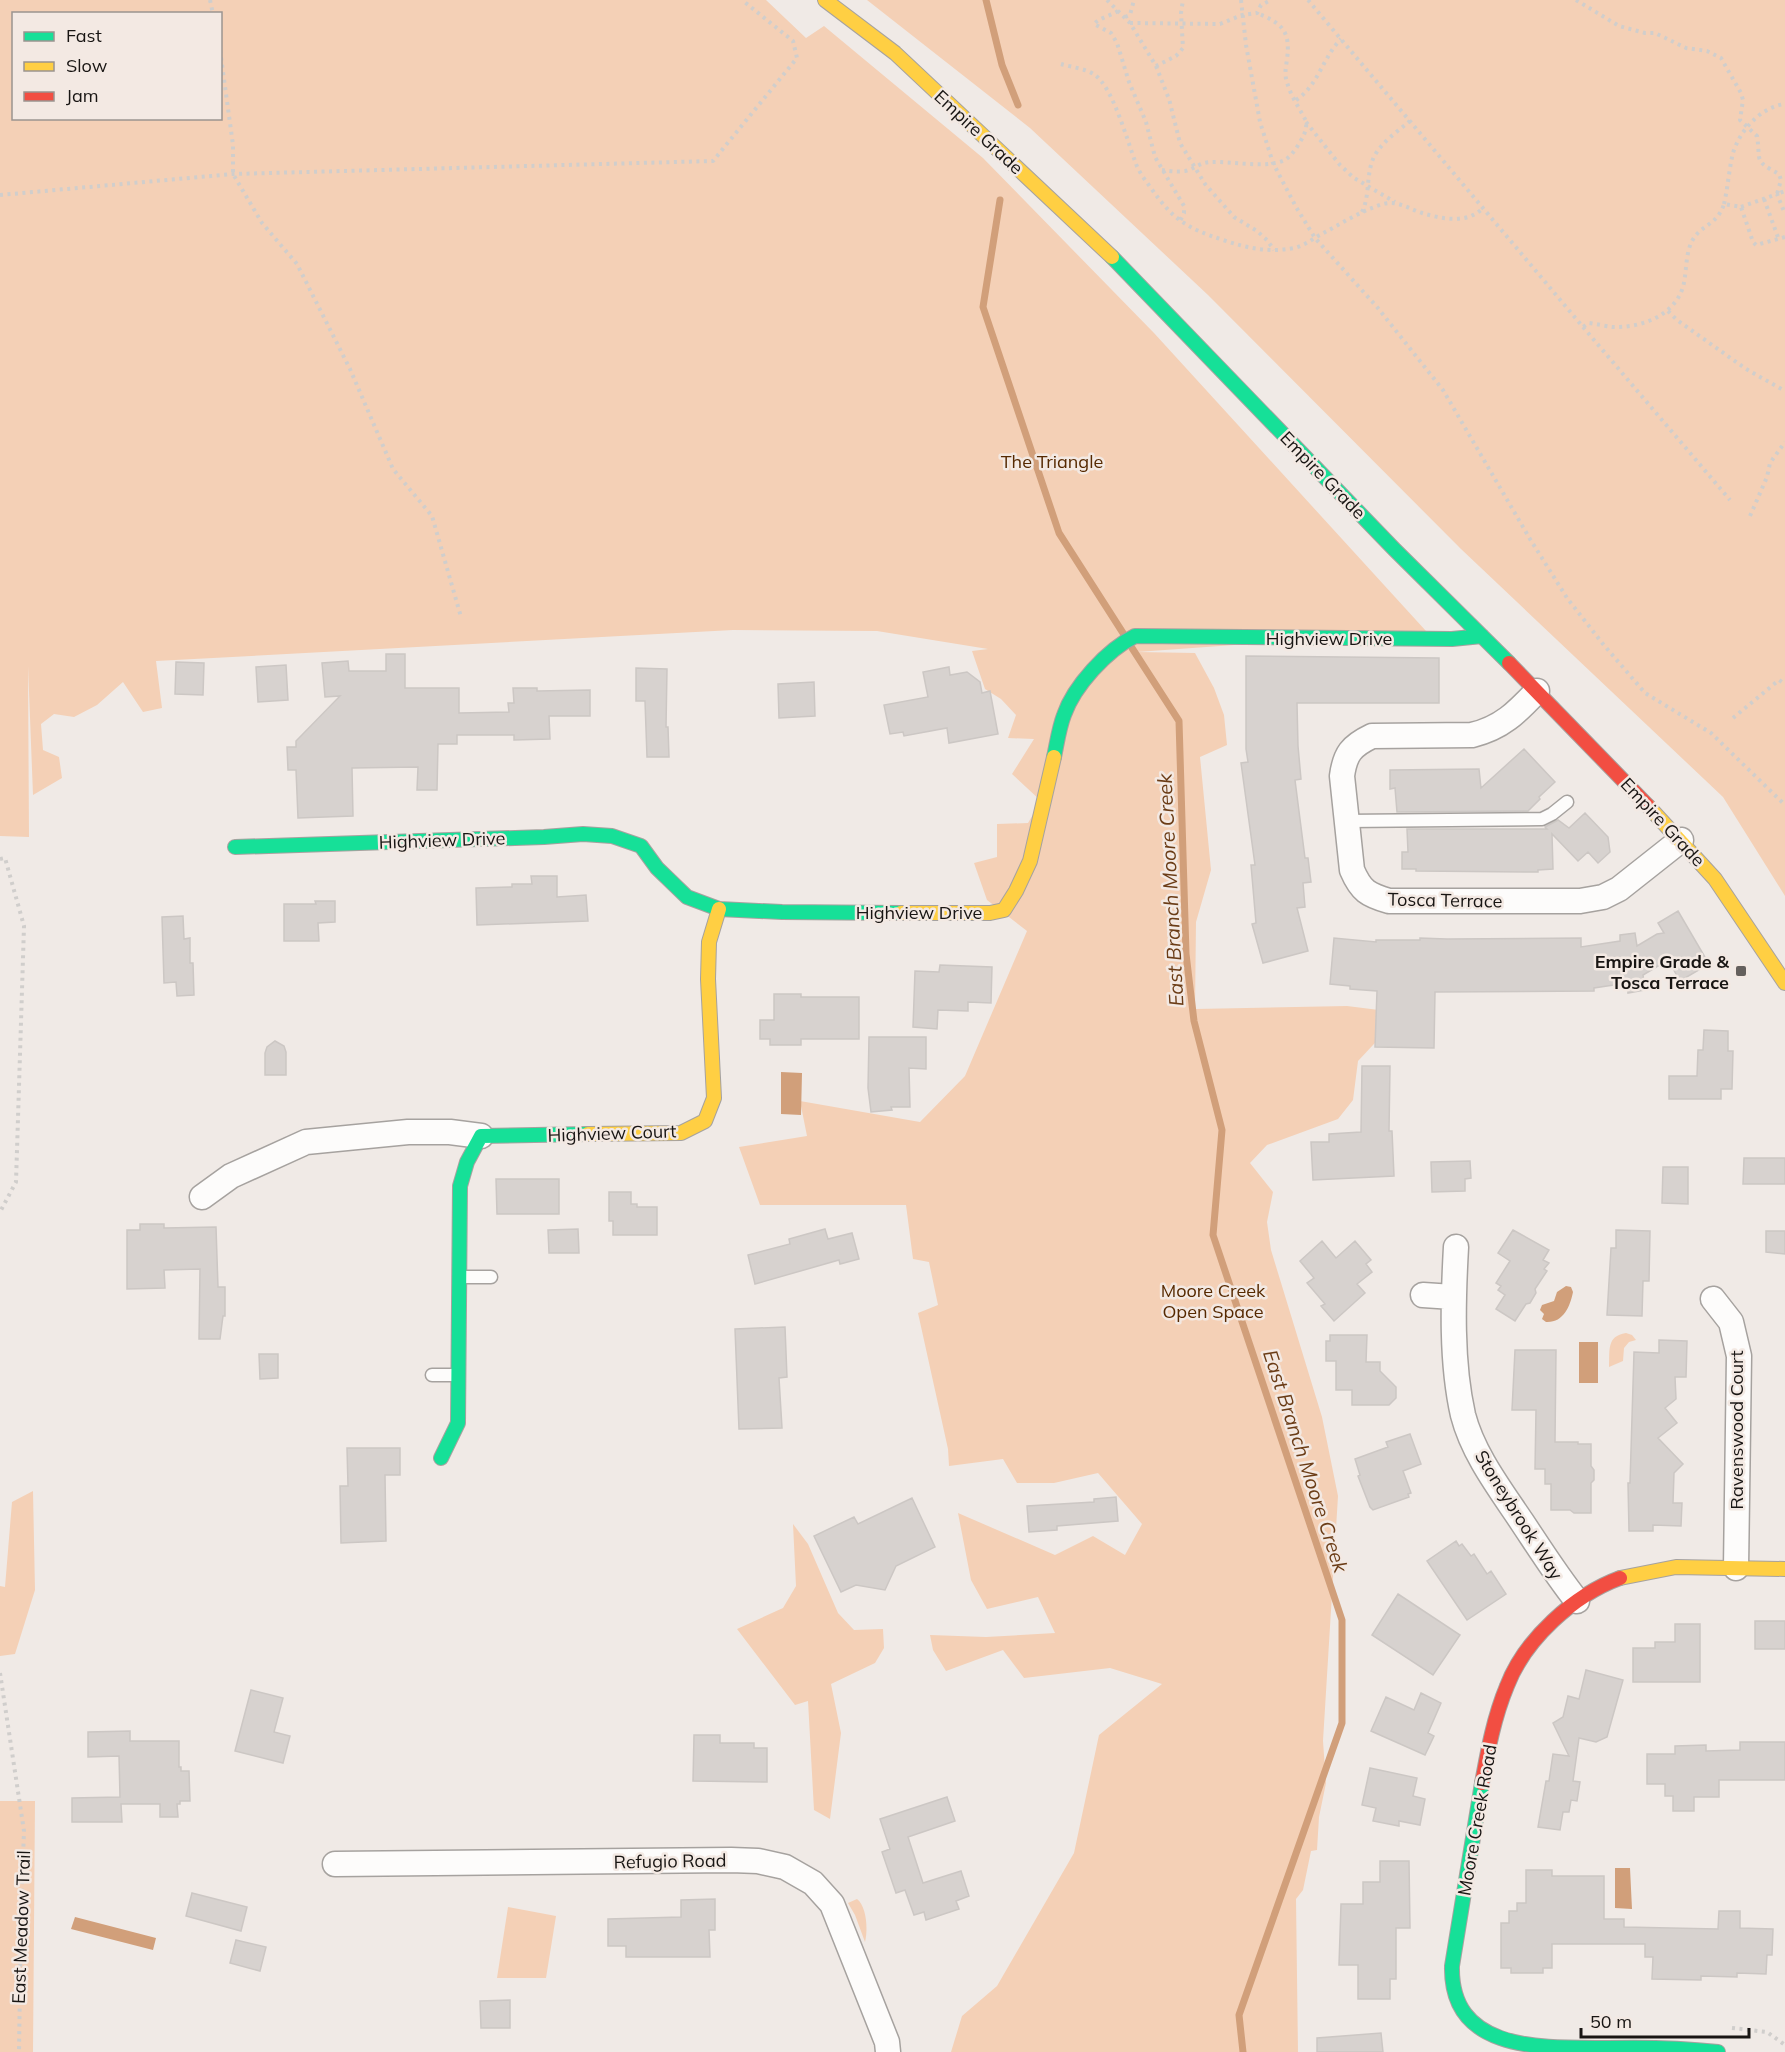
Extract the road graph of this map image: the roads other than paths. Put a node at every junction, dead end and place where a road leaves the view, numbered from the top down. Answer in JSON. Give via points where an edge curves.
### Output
{"nodes":[{"id":1,"x":825,"y":0,"type":"edge"},
{"id":2,"x":1482,"y":636,"type":"junction"},
{"id":3,"x":1537,"y":691,"type":"junction"},
{"id":4,"x":1567,"y":802,"type":"dead end"},
{"id":5,"x":1347,"y":820,"type":"junction"},
{"id":6,"x":1681,"y":840,"type":"junction"},
{"id":7,"x":235,"y":848,"type":"dead end"},
{"id":8,"x":719,"y":909,"type":"junction"},
{"id":9,"x":1785,"y":983,"type":"edge"},
{"id":10,"x":481,"y":1136,"type":"junction"},
{"id":11,"x":202,"y":1197,"type":"dead end"},
{"id":12,"x":1456,"y":1247,"type":"dead end"},
{"id":13,"x":459,"y":1277,"type":"junction"},
{"id":14,"x":491,"y":1277,"type":"dead end"},
{"id":15,"x":1423,"y":1294,"type":"dead end"},
{"id":16,"x":1453,"y":1297,"type":"junction"},
{"id":17,"x":1713,"y":1299,"type":"dead end"},
{"id":18,"x":432,"y":1375,"type":"dead end"},
{"id":19,"x":458,"y":1375,"type":"junction"},
{"id":20,"x":441,"y":1458,"type":"dead end"},
{"id":21,"x":1736,"y":1568,"type":"junction"},
{"id":22,"x":1785,"y":1569,"type":"edge"},
{"id":23,"x":1577,"y":1601,"type":"junction"},
{"id":24,"x":335,"y":1864,"type":"dead end"},
{"id":25,"x":888,"y":2052,"type":"edge"},
{"id":26,"x":1718,"y":2052,"type":"edge"}],
"edges":[{"from":1,"to":2,"type":"street","name":"Empire Grade","via":[[895,53],[1062,209]]},
{"from":2,"to":3,"type":"street","name":"Empire Grade"},
{"from":2,"to":8,"type":"street","name":"Highview Drive","via":[[1452,639],[1135,636],[1106,654],[1064,714],[1030,861],[1004,910],[965,913]]},
{"from":3,"to":5,"type":"street","name":"Tosca Terrace","via":[[1517,711],[1485,732],[1371,736],[1358,742],[1349,752],[1342,776]]},
{"from":3,"to":6,"type":"street","name":"Empire Grade"},
{"from":4,"to":5,"type":"lane","via":[[1542,819]]},
{"from":5,"to":6,"type":"street","name":"Tosca Terrace","via":[[1352,870],[1358,883],[1370,896],[1389,901],[1580,901],[1603,897]]},
{"from":6,"to":9,"type":"street","name":"Empire Grade","via":[[1715,879]]},
{"from":7,"to":8,"type":"street","name":"Highview Drive","via":[[612,836],[641,846],[687,897]]},
{"from":8,"to":10,"type":"street","name":"Highview Court","via":[[709,942],[714,1098],[705,1121],[681,1133]]},
{"from":10,"to":11,"type":"street","name":"Highview Court","via":[[408,1132],[306,1142],[231,1176]]},
{"from":10,"to":13,"type":"street","via":[[460,1186]]},
{"from":12,"to":16,"type":"street","name":"Stoneybrook Way"},
{"from":13,"to":14,"type":"lane"},
{"from":13,"to":19,"type":"street"},
{"from":15,"to":16,"type":"street"},
{"from":16,"to":23,"type":"street","name":"Stoneybrook Way","via":[[1458,1382],[1464,1417],[1479,1454]]},
{"from":17,"to":21,"type":"street","name":"Ravenswood Court","via":[[1731,1322],[1739,1356]]},
{"from":18,"to":19,"type":"lane"},
{"from":19,"to":20,"type":"street","via":[[458,1422]]},
{"from":21,"to":22,"type":"street","name":"Moore Creek Road"},
{"from":21,"to":23,"type":"street","name":"Moore Creek Road","via":[[1676,1567],[1627,1575],[1603,1584]]},
{"from":23,"to":26,"type":"street","name":"Moore Creek Road","via":[[1533,1640],[1507,1684],[1500,1706],[1490,1740],[1454,1947],[1454,1998],[1467,2021],[1485,2037],[1509,2046]]},
{"from":24,"to":25,"type":"street","name":"Refugio Road","via":[[731,1860],[785,1867],[813,1883],[832,1904]]}]}
